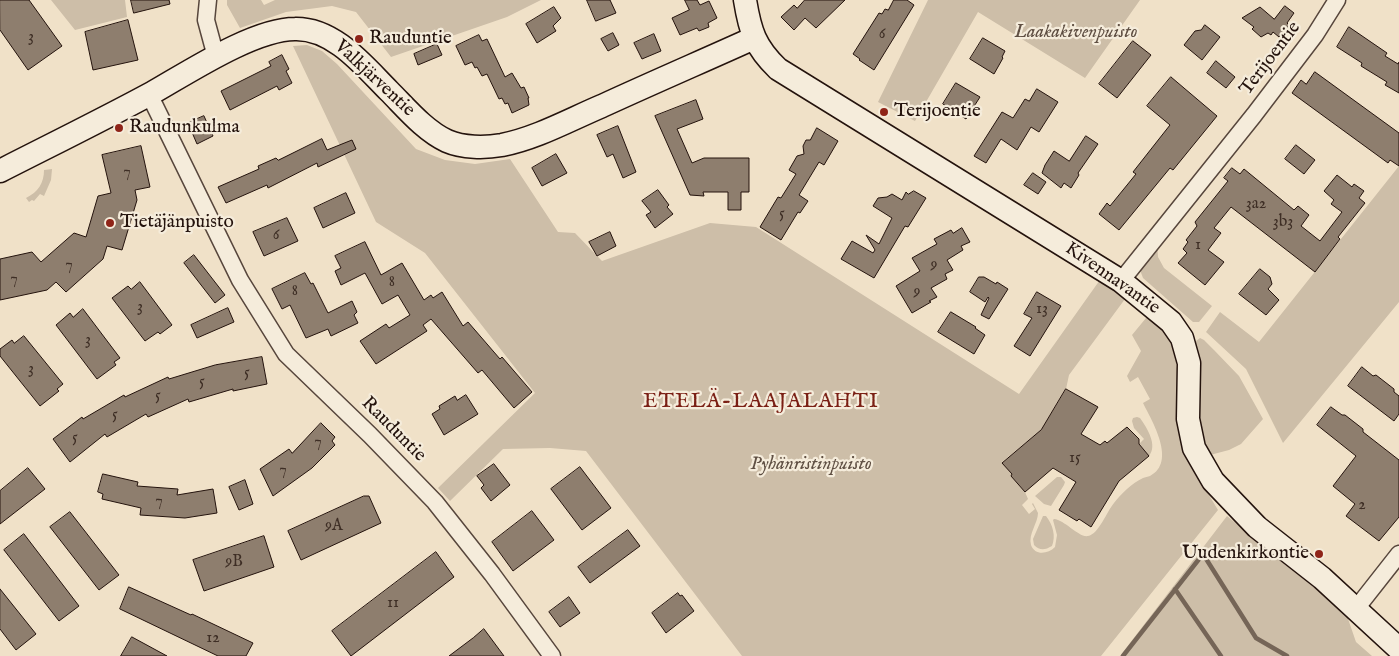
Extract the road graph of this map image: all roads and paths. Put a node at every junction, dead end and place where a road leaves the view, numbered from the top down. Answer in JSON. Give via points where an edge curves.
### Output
{"nodes":[{"id":1,"x":208,"y":0,"type":"edge"},
{"id":2,"x":745,"y":0,"type":"edge"},
{"id":3,"x":1338,"y":0,"type":"edge"},
{"id":4,"x":754,"y":38,"type":"junction"},
{"id":5,"x":216,"y":57,"type":"junction"},
{"id":6,"x":149,"y":94,"type":"junction"},
{"id":7,"x":0,"y":172,"type":"edge"},
{"id":8,"x":1121,"y":281,"type":"junction"},
{"id":9,"x":1399,"y":554,"type":"edge"},
{"id":10,"x":1355,"y":610,"type":"junction"},
{"id":11,"x":1399,"y":649,"type":"edge"},
{"id":12,"x":552,"y":656,"type":"edge"}],
"edges":[{"from":1,"to":5,"type":"street","via":[[206,20]]},
{"from":2,"to":4,"type":"street","name":"Kivennavantie"},
{"from":3,"to":8,"type":"street","name":"Terijoentie","via":[[1254,115]]},
{"from":4,"to":5,"type":"street","name":"Valkjärventie","via":[[542,132],[485,147],[447,140],[417,120],[370,71],[326,36],[313,31],[297,28],[261,35]]},
{"from":4,"to":8,"type":"street","name":"Kivennavantie","via":[[778,68]]},
{"from":5,"to":6,"type":"street","name":"Valkjärventie"},
{"from":6,"to":7,"type":"street","name":"Valkjärventie"},
{"from":6,"to":12,"type":"street","name":"Rauduntie","via":[[240,280],[286,354],[435,502]]},
{"from":8,"to":10,"type":"street","name":"Kivennavantie","via":[[1171,322],[1182,338],[1189,363],[1188,413],[1194,448],[1213,480],[1257,527],[1322,578]]},
{"from":9,"to":10,"type":"street"},
{"from":10,"to":11,"type":"street","name":"Kivennavantie"}]}
